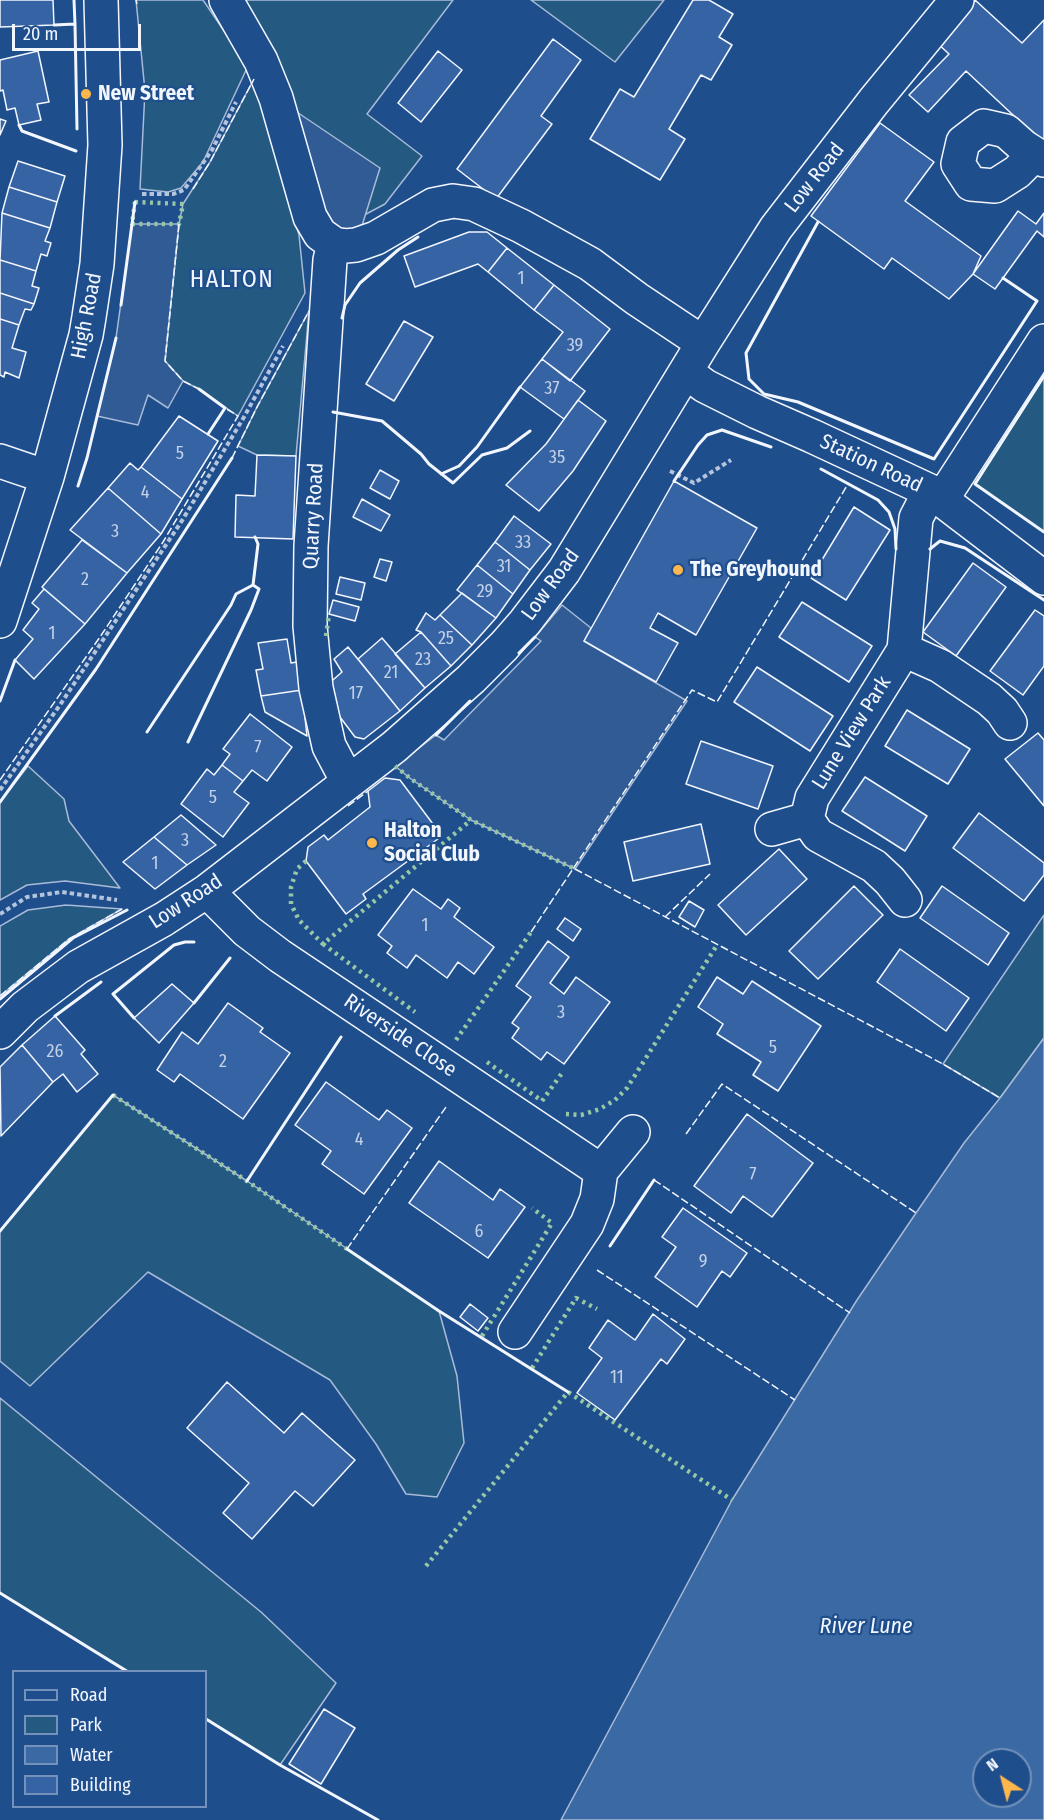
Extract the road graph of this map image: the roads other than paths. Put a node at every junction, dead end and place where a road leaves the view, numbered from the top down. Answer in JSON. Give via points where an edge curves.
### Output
{"nodes":[{"id":1,"x":101,"y":0,"type":"edge"},
{"id":2,"x":226,"y":0,"type":"edge"},
{"id":3,"x":957,"y":0,"type":"edge"},
{"id":4,"x":334,"y":244,"type":"junction"},
{"id":5,"x":1044,"y":341,"type":"edge"},
{"id":6,"x":703,"y":343,"type":"junction"},
{"id":7,"x":686,"y":372,"type":"junction"},
{"id":8,"x":0,"y":461,"type":"edge"},
{"id":9,"x":47,"y":477,"type":"junction"},
{"id":10,"x":936,"y":495,"type":"junction"},
{"id":11,"x":1044,"y":578,"type":"edge"},
{"id":12,"x":0,"y":621,"type":"edge"},
{"id":13,"x":904,"y":650,"type":"junction"},
{"id":14,"x":1010,"y":723,"type":"dead end"},
{"id":15,"x":348,"y":782,"type":"junction"},
{"id":16,"x":807,"y":819,"type":"junction"},
{"id":17,"x":772,"y":829,"type":"dead end"},
{"id":18,"x":207,"y":891,"type":"junction"},
{"id":19,"x":905,"y":900,"type":"dead end"},
{"id":20,"x":0,"y":1032,"type":"edge"},
{"id":21,"x":633,"y":1132,"type":"dead end"},
{"id":22,"x":601,"y":1171,"type":"junction"},
{"id":23,"x":515,"y":1332,"type":"dead end"}],
"edges":[{"from":1,"to":9,"type":"street","name":"High Road","via":[[105,145],[97,264],[86,335]]},
{"from":2,"to":4,"type":"street","via":[[261,61],[276,98],[310,217],[320,234]]},
{"from":3,"to":6,"type":"street","name":"Low Road","via":[[776,228]]},
{"from":4,"to":6,"type":"street","via":[[356,245],[376,238],[433,205],[453,201],[474,204],[590,264]]},
{"from":4,"to":15,"type":"street","name":"Quarry Road","via":[[311,546],[310,626],[316,688],[329,747]]},
{"from":5,"to":10,"type":"street","name":"Lune View Park"},
{"from":6,"to":7,"type":"street","name":"Low Road"},
{"from":7,"to":10,"type":"street","name":"Station Road","via":[[757,412]]},
{"from":7,"to":15,"type":"street","name":"Low Road","via":[[564,571],[525,622],[428,718]]},
{"from":8,"to":9,"type":"street"},
{"from":9,"to":12,"type":"street","name":"High Road"},
{"from":10,"to":11,"type":"street","name":"Station Road"},
{"from":10,"to":13,"type":"street","name":"Lune View Park","via":[[916,518]]},
{"from":13,"to":14,"type":"street","via":[[940,666],[980,692]]},
{"from":13,"to":16,"type":"street","name":"Lune View Park","via":[[812,798]]},
{"from":15,"to":18,"type":"street","name":"Low Road"},
{"from":16,"to":17,"type":"street"},
{"from":16,"to":19,"type":"street","via":[[818,835],[874,866]]},
{"from":18,"to":20,"type":"street","name":"Low Road","via":[[78,967]]},
{"from":18,"to":22,"type":"street","name":"Riverside Close","via":[[247,931],[280,956]]},
{"from":21,"to":22,"type":"street"},
{"from":22,"to":23,"type":"street","via":[[597,1199],[587,1224]]}]}
